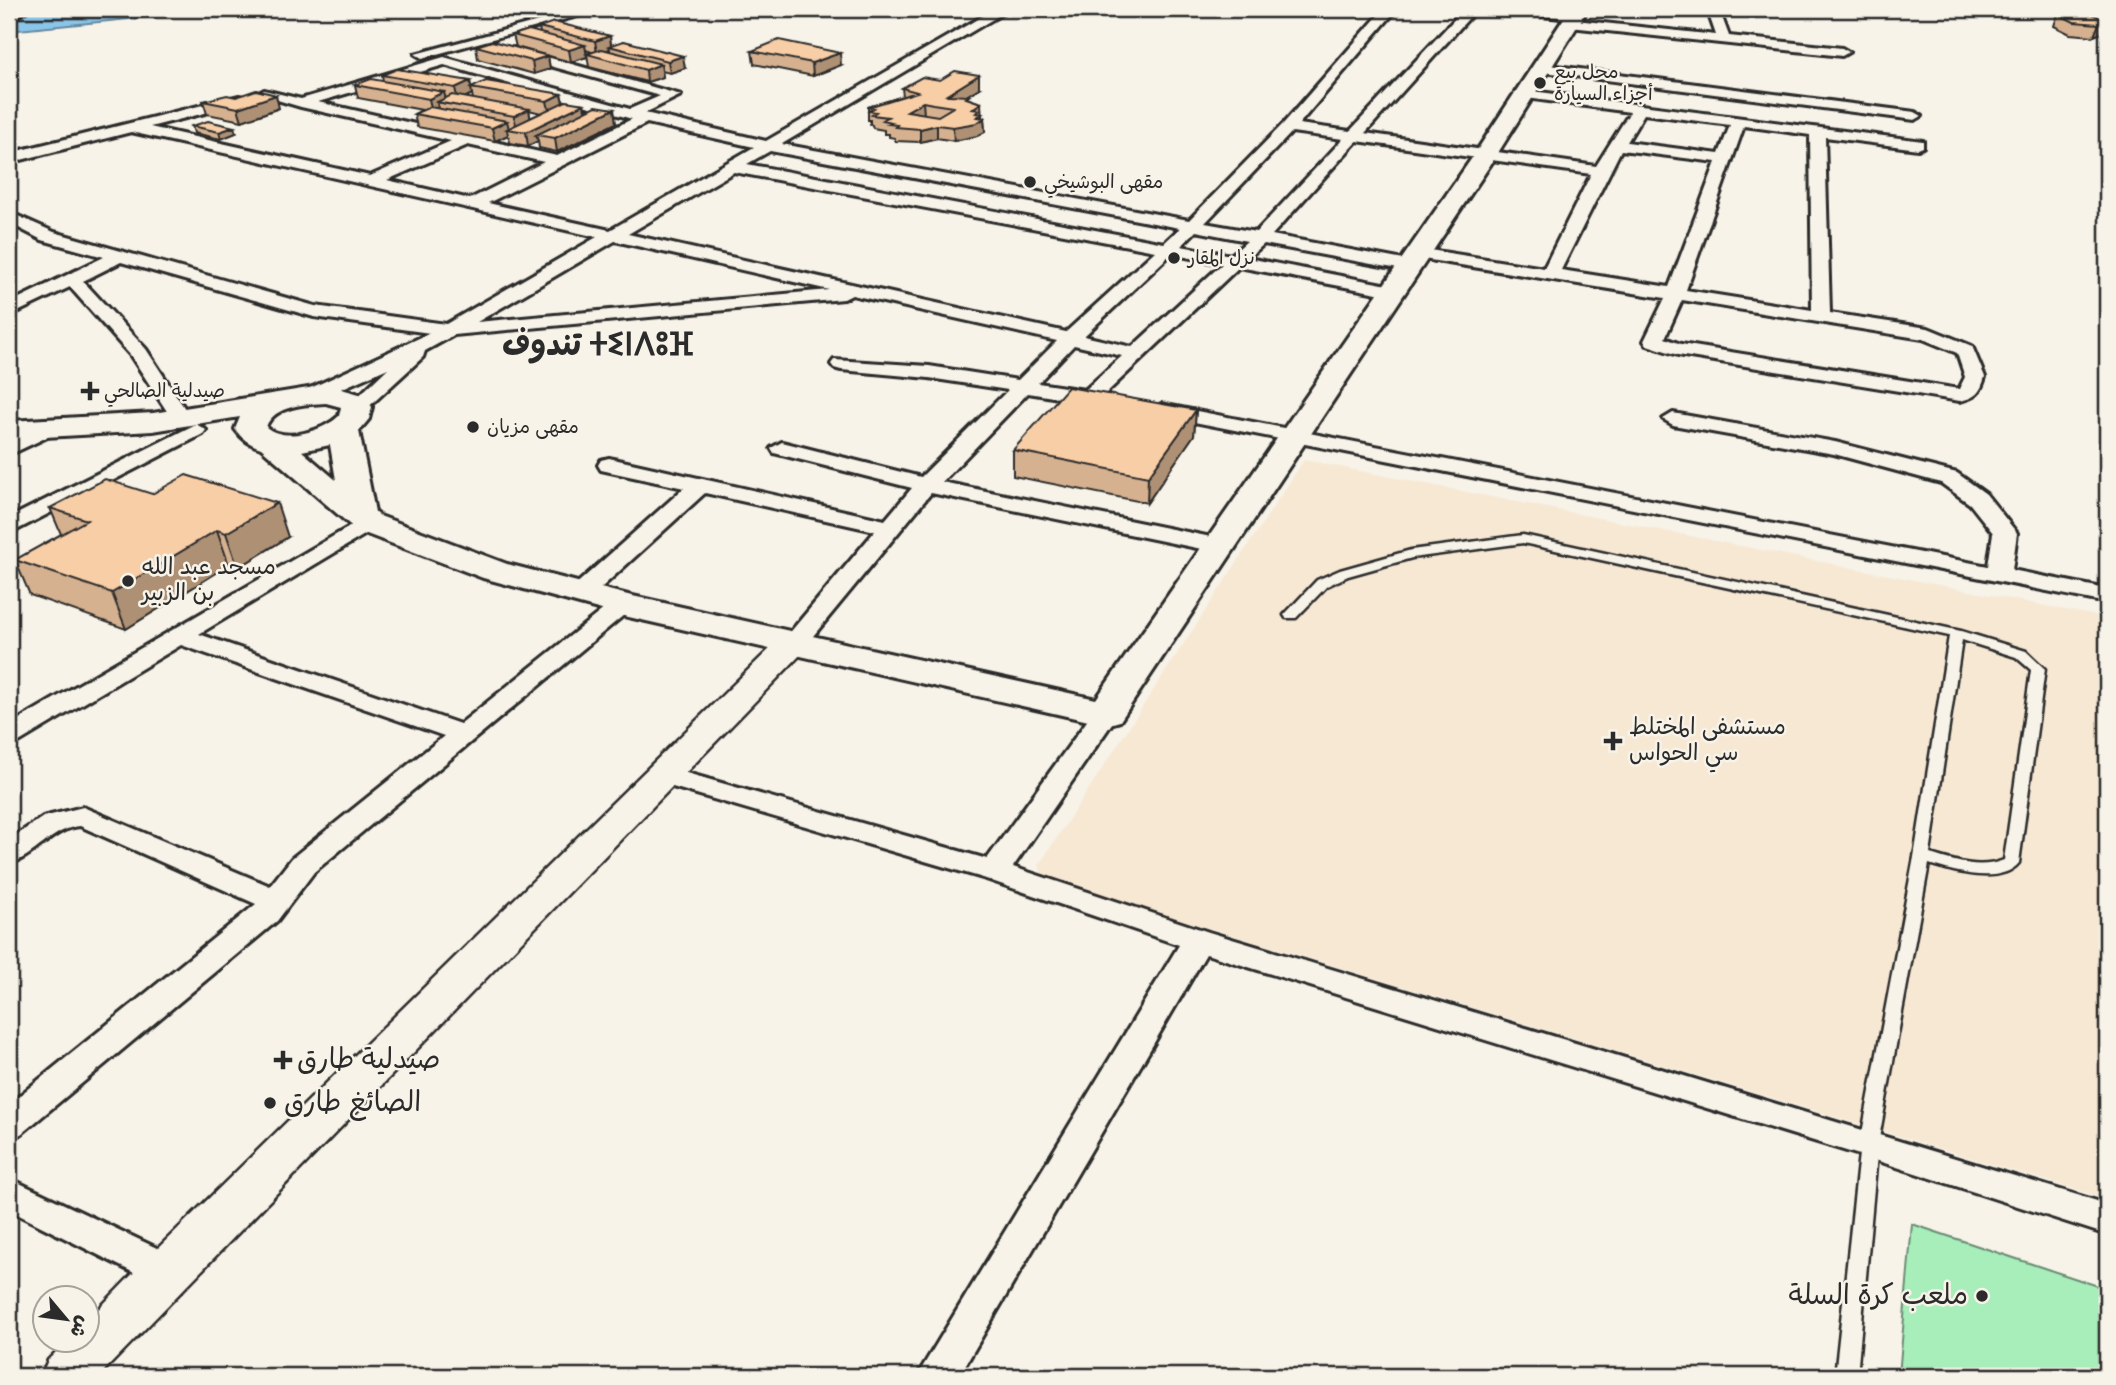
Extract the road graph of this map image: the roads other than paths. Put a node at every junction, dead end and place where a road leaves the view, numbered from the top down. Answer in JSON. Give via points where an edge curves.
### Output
{"nodes":[{"id":1,"x":20,"y":9,"type":"edge"},
{"id":2,"x":597,"y":9,"type":"edge"},
{"id":3,"x":1004,"y":9,"type":"edge"},
{"id":4,"x":1391,"y":9,"type":"edge"},
{"id":5,"x":1471,"y":9,"type":"edge"},
{"id":6,"x":1517,"y":9,"type":"edge"},
{"id":7,"x":1713,"y":9,"type":"edge"},
{"id":8,"x":2073,"y":9,"type":"edge"},
{"id":9,"x":9,"y":16,"type":"edge"},
{"id":10,"x":1575,"y":16,"type":"edge"},
{"id":11,"x":2107,"y":32,"type":"edge"},
{"id":12,"x":1724,"y":39,"type":"junction"},
{"id":13,"x":1842,"y":52,"type":"dead end"},
{"id":14,"x":444,"y":61,"type":"junction"},
{"id":15,"x":1541,"y":68,"type":"junction"},
{"id":16,"x":353,"y":72,"type":"dead end"},
{"id":17,"x":292,"y":87,"type":"dead end"},
{"id":18,"x":264,"y":94,"type":"junction"},
{"id":19,"x":1524,"y":94,"type":"junction"},
{"id":20,"x":301,"y":103,"type":"junction"},
{"id":21,"x":1639,"y":109,"type":"junction"},
{"id":22,"x":638,"y":116,"type":"junction"},
{"id":23,"x":1915,"y":116,"type":"dead end"},
{"id":24,"x":1739,"y":121,"type":"junction"},
{"id":25,"x":130,"y":127,"type":"junction"},
{"id":26,"x":1289,"y":127,"type":"junction"},
{"id":27,"x":1817,"y":131,"type":"junction"},
{"id":28,"x":1351,"y":137,"type":"junction"},
{"id":29,"x":464,"y":141,"type":"junction"},
{"id":30,"x":1918,"y":144,"type":"dead end"},
{"id":31,"x":765,"y":145,"type":"junction"},
{"id":32,"x":1617,"y":145,"type":"junction"},
{"id":33,"x":1485,"y":156,"type":"junction"},
{"id":34,"x":9,"y":158,"type":"edge"},
{"id":35,"x":1725,"y":159,"type":"junction"},
{"id":36,"x":554,"y":160,"type":"junction"},
{"id":37,"x":730,"y":166,"type":"junction"},
{"id":38,"x":1601,"y":171,"type":"junction"},
{"id":39,"x":372,"y":181,"type":"junction"},
{"id":40,"x":472,"y":204,"type":"junction"},
{"id":41,"x":9,"y":217,"type":"edge"},
{"id":42,"x":1193,"y":225,"type":"junction"},
{"id":43,"x":613,"y":235,"type":"junction"},
{"id":44,"x":1260,"y":238,"type":"junction"},
{"id":45,"x":1169,"y":250,"type":"junction"},
{"id":46,"x":120,"y":256,"type":"junction"},
{"id":47,"x":1413,"y":260,"type":"junction"},
{"id":48,"x":1236,"y":262,"type":"junction"},
{"id":49,"x":1550,"y":274,"type":"junction"},
{"id":50,"x":73,"y":280,"type":"junction"},
{"id":51,"x":1393,"y":291,"type":"junction"},
{"id":52,"x":870,"y":292,"type":"junction"},
{"id":53,"x":1676,"y":293,"type":"junction"},
{"id":54,"x":9,"y":310,"type":"edge"},
{"id":55,"x":1821,"y":317,"type":"junction"},
{"id":56,"x":449,"y":330,"type":"junction"},
{"id":57,"x":1070,"y":340,"type":"junction"},
{"id":58,"x":425,"y":344,"type":"junction"},
{"id":59,"x":1138,"y":354,"type":"junction"},
{"id":60,"x":841,"y":364,"type":"dead end"},
{"id":61,"x":1023,"y":386,"type":"junction"},
{"id":62,"x":1090,"y":397,"type":"junction"},
{"id":63,"x":298,"y":398,"type":"junction"},
{"id":64,"x":1117,"y":402,"type":"edge"},
{"id":65,"x":1145,"y":407,"type":"edge"},
{"id":66,"x":350,"y":418,"type":"junction"},
{"id":67,"x":1673,"y":419,"type":"dead end"},
{"id":68,"x":176,"y":422,"type":"junction"},
{"id":69,"x":53,"y":428,"type":"junction"},
{"id":70,"x":9,"y":430,"type":"edge"},
{"id":71,"x":1295,"y":435,"type":"junction"},
{"id":72,"x":264,"y":439,"type":"junction"},
{"id":73,"x":782,"y":448,"type":"dead end"},
{"id":74,"x":9,"y":449,"type":"edge"},
{"id":75,"x":609,"y":465,"type":"dead end"},
{"id":76,"x":700,"y":485,"type":"junction"},
{"id":77,"x":926,"y":485,"type":"junction"},
{"id":78,"x":364,"y":519,"type":"junction"},
{"id":79,"x":9,"y":527,"type":"edge"},
{"id":80,"x":890,"y":528,"type":"junction"},
{"id":81,"x":1221,"y":546,"type":"junction"},
{"id":82,"x":1999,"y":575,"type":"junction"},
{"id":83,"x":581,"y":593,"type":"junction"},
{"id":84,"x":2107,"y":597,"type":"edge"},
{"id":85,"x":624,"y":605,"type":"junction"},
{"id":86,"x":1291,"y":615,"type":"dead end"},
{"id":87,"x":1956,"y":634,"type":"junction"},
{"id":88,"x":177,"y":635,"type":"junction"},
{"id":89,"x":794,"y":642,"type":"junction"},
{"id":90,"x":1106,"y":713,"type":"junction"},
{"id":91,"x":464,"y":734,"type":"junction"},
{"id":92,"x":9,"y":736,"type":"edge"},
{"id":93,"x":662,"y":775,"type":"junction"},
{"id":94,"x":9,"y":854,"type":"edge"},
{"id":95,"x":1922,"y":858,"type":"junction"},
{"id":96,"x":993,"y":871,"type":"junction"},
{"id":97,"x":277,"y":901,"type":"junction"},
{"id":98,"x":1198,"y":940,"type":"junction"},
{"id":99,"x":9,"y":1124,"type":"edge"},
{"id":100,"x":1869,"y":1144,"type":"junction"},
{"id":101,"x":9,"y":1194,"type":"edge"},
{"id":102,"x":2107,"y":1220,"type":"edge"},
{"id":103,"x":167,"y":1271,"type":"junction"},
{"id":104,"x":66,"y":1376,"type":"edge"},
{"id":105,"x":937,"y":1376,"type":"edge"},
{"id":106,"x":1846,"y":1376,"type":"edge"}],
"edges":[{"from":1,"to":9,"type":"main road"},
{"from":2,"to":16,"type":"street"},
{"from":3,"to":31,"type":"street"},
{"from":4,"to":26,"type":"street"},
{"from":5,"to":28,"type":"street"},
{"from":6,"to":10,"type":"street"},
{"from":7,"to":12,"type":"street"},
{"from":8,"to":11,"type":"lane"},
{"from":10,"to":12,"type":"street"},
{"from":10,"to":15,"type":"main road"},
{"from":12,"to":13,"type":"street"},
{"from":14,"to":20,"type":"street"},
{"from":14,"to":22,"type":"street"},
{"from":14,"to":22,"type":"street","via":[[494,47],[674,95]]},
{"from":15,"to":19,"type":"main road"},
{"from":15,"to":23,"type":"street"},
{"from":17,"to":18,"type":"street"},
{"from":18,"to":20,"type":"street"},
{"from":18,"to":25,"type":"street"},
{"from":19,"to":21,"type":"street"},
{"from":19,"to":33,"type":"main road"},
{"from":20,"to":29,"type":"street"},
{"from":21,"to":24,"type":"street"},
{"from":21,"to":32,"type":"street"},
{"from":22,"to":31,"type":"street"},
{"from":22,"to":36,"type":"street"},
{"from":24,"to":27,"type":"street"},
{"from":24,"to":35,"type":"street"},
{"from":25,"to":34,"type":"street"},
{"from":25,"to":39,"type":"street"},
{"from":26,"to":28,"type":"street"},
{"from":26,"to":42,"type":"street"},
{"from":27,"to":30,"type":"street"},
{"from":27,"to":55,"type":"street"},
{"from":28,"to":33,"type":"street"},
{"from":28,"to":44,"type":"street"},
{"from":29,"to":36,"type":"street"},
{"from":29,"to":39,"type":"street"},
{"from":31,"to":37,"type":"street"},
{"from":31,"to":42,"type":"street"},
{"from":32,"to":35,"type":"street"},
{"from":32,"to":38,"type":"street"},
{"from":33,"to":38,"type":"street"},
{"from":33,"to":47,"type":"main road"},
{"from":35,"to":53,"type":"street"},
{"from":36,"to":40,"type":"street"},
{"from":37,"to":43,"type":"street"},
{"from":37,"to":45,"type":"street"},
{"from":38,"to":49,"type":"street"},
{"from":39,"to":40,"type":"street"},
{"from":40,"to":43,"type":"street"},
{"from":41,"to":46,"type":"street","via":[[48,236]]},
{"from":42,"to":44,"type":"street"},
{"from":42,"to":45,"type":"street"},
{"from":43,"to":52,"type":"street"},
{"from":43,"to":56,"type":"street"},
{"from":44,"to":47,"type":"street"},
{"from":44,"to":48,"type":"street"},
{"from":45,"to":48,"type":"street"},
{"from":45,"to":57,"type":"street"},
{"from":46,"to":50,"type":"street"},
{"from":46,"to":56,"type":"street","via":[[314,311]]},
{"from":47,"to":49,"type":"street"},
{"from":47,"to":51,"type":"main road"},
{"from":48,"to":51,"type":"street"},
{"from":48,"to":59,"type":"street"},
{"from":49,"to":53,"type":"street"},
{"from":50,"to":54,"type":"street"},
{"from":50,"to":68,"type":"street","via":[[139,353]]},
{"from":51,"to":71,"type":"main road"},
{"from":52,"to":56,"type":"street"},
{"from":52,"to":57,"type":"street"},
{"from":53,"to":55,"type":"street"},
{"from":53,"to":55,"type":"street","via":[[1654,341],[1666,347],[1945,393],[1970,392],[1975,377],[1965,350],[1952,342]]},
{"from":56,"to":58,"type":"street"},
{"from":57,"to":59,"type":"street"},
{"from":57,"to":61,"type":"street"},
{"from":58,"to":63,"type":"street"},
{"from":58,"to":66,"type":"street"},
{"from":59,"to":62,"type":"street"},
{"from":60,"to":61,"type":"street"},
{"from":61,"to":62,"type":"street"},
{"from":61,"to":77,"type":"street"},
{"from":62,"to":64,"type":"street"},
{"from":63,"to":66,"type":"main road","via":[[341,397]]},
{"from":63,"to":68,"type":"main road"},
{"from":63,"to":72,"type":"main road","via":[[258,413],[251,421],[250,429]]},
{"from":65,"to":71,"type":"street"},
{"from":66,"to":72,"type":"main road","via":[[309,441]]},
{"from":66,"to":78,"type":"main road"},
{"from":67,"to":82,"type":"street","via":[[1835,448],[1949,478],[1978,499],[2005,533]]},
{"from":68,"to":69,"type":"main road"},
{"from":68,"to":72,"type":"main road"},
{"from":68,"to":79,"type":"street"},
{"from":69,"to":70,"type":"main road"},
{"from":69,"to":74,"type":"street"},
{"from":71,"to":81,"type":"main road"},
{"from":71,"to":82,"type":"street"},
{"from":72,"to":78,"type":"main road"},
{"from":73,"to":77,"type":"street"},
{"from":75,"to":76,"type":"street"},
{"from":76,"to":80,"type":"street"},
{"from":76,"to":83,"type":"street"},
{"from":77,"to":80,"type":"street"},
{"from":77,"to":81,"type":"street"},
{"from":78,"to":83,"type":"main road","via":[[495,571]]},
{"from":78,"to":88,"type":"street"},
{"from":80,"to":89,"type":"street"},
{"from":81,"to":90,"type":"main road"},
{"from":82,"to":84,"type":"street"},
{"from":83,"to":85,"type":"main road"},
{"from":85,"to":89,"type":"main road"},
{"from":85,"to":91,"type":"street"},
{"from":86,"to":87,"type":"lane","via":[[1322,583],[1345,573],[1411,554],[1523,539]]},
{"from":87,"to":95,"type":"lane"},
{"from":87,"to":95,"type":"lane","via":[[2021,654],[2038,669],[2011,863],[1995,871],[1978,871]]},
{"from":88,"to":91,"type":"street"},
{"from":88,"to":92,"type":"street"},
{"from":89,"to":90,"type":"main road"},
{"from":89,"to":93,"type":"street"},
{"from":90,"to":96,"type":"street"},
{"from":91,"to":97,"type":"street","via":[[303,865]]},
{"from":93,"to":96,"type":"street"},
{"from":93,"to":103,"type":"street"},
{"from":94,"to":97,"type":"street","via":[[54,824],[83,816]]},
{"from":95,"to":100,"type":"lane"},
{"from":96,"to":98,"type":"street"},
{"from":97,"to":99,"type":"street"},
{"from":98,"to":100,"type":"street"},
{"from":98,"to":105,"type":"street"},
{"from":100,"to":102,"type":"street"},
{"from":100,"to":106,"type":"lane"},
{"from":101,"to":103,"type":"street"},
{"from":103,"to":104,"type":"street"}]}
